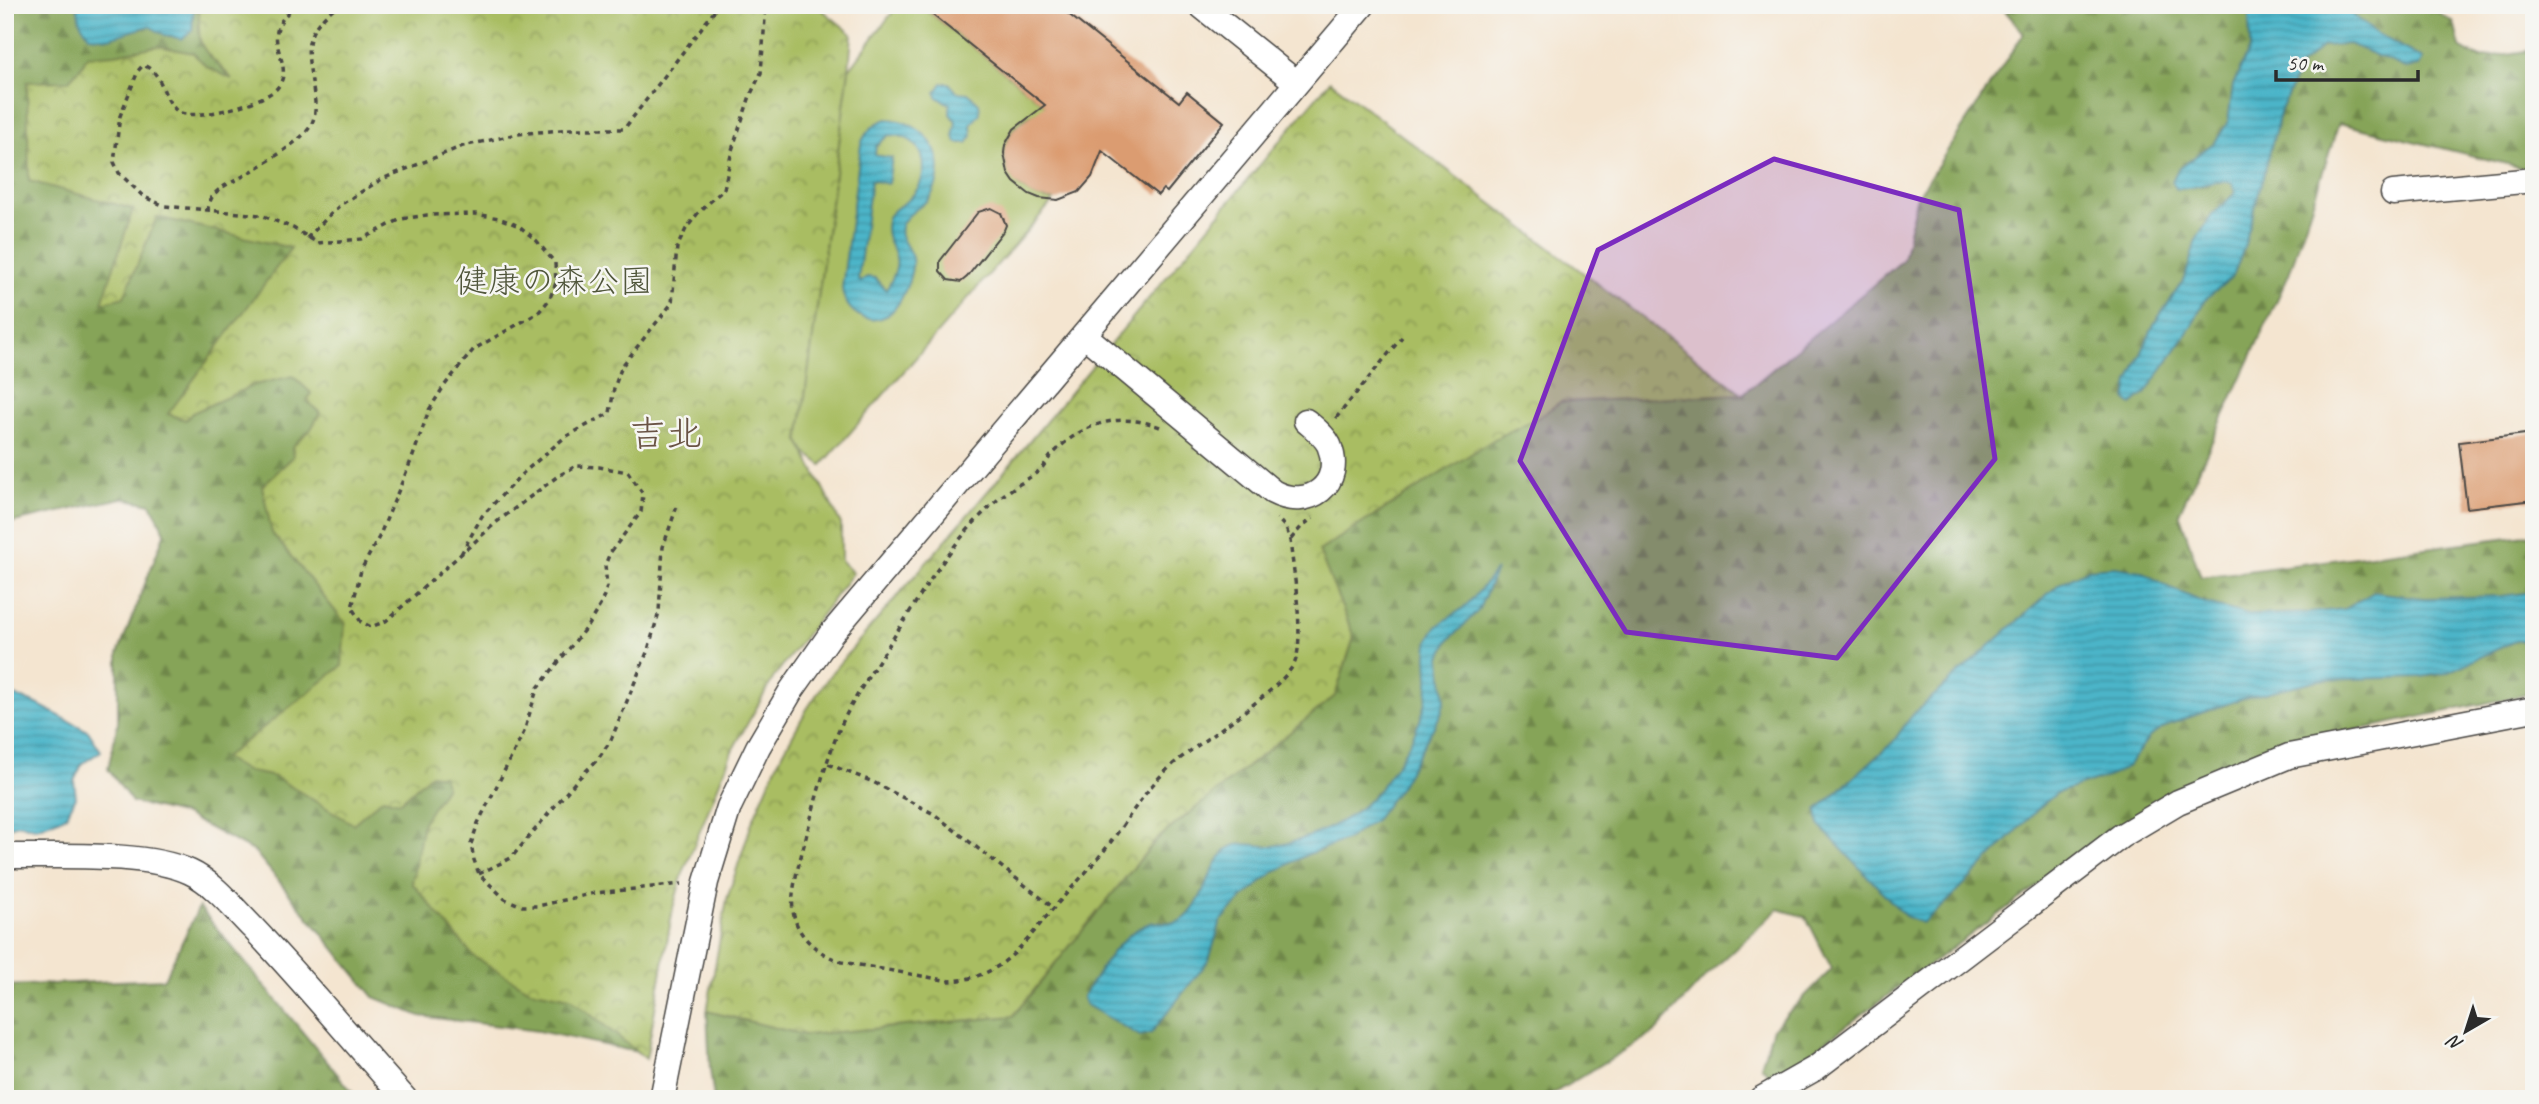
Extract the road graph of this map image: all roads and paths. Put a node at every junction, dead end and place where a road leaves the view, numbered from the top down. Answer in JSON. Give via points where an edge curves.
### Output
{"nodes":[{"id":1,"x":297,"y":5,"type":"edge"},
{"id":2,"x":338,"y":5,"type":"edge"},
{"id":3,"x":719,"y":5,"type":"edge"},
{"id":4,"x":766,"y":5,"type":"edge"},
{"id":5,"x":1200,"y":5,"type":"edge"},
{"id":6,"x":1363,"y":5,"type":"edge"},
{"id":7,"x":1297,"y":83,"type":"junction"},
{"id":8,"x":2534,"y":180,"type":"edge"},
{"id":9,"x":2393,"y":193,"type":"dead end"},
{"id":10,"x":207,"y":211,"type":"junction"},
{"id":11,"x":307,"y":238,"type":"junction"},
{"id":12,"x":1084,"y":335,"type":"junction"},
{"id":13,"x":1402,"y":337,"type":"dead end"},
{"id":14,"x":1316,"y":417,"type":"joint"},
{"id":15,"x":1334,"y":419,"type":"junction"},
{"id":16,"x":1341,"y":427,"type":"dead end"},
{"id":17,"x":1162,"y":428,"type":"dead end"},
{"id":18,"x":677,"y":506,"type":"dead end"},
{"id":19,"x":1268,"y":513,"type":"dead end"},
{"id":20,"x":1277,"y":518,"type":"junction"},
{"id":21,"x":1300,"y":520,"type":"dead end"},
{"id":22,"x":1286,"y":521,"type":"dead end"},
{"id":23,"x":1290,"y":540,"type":"junction"},
{"id":24,"x":459,"y":559,"type":"junction"},
{"id":25,"x":2534,"y":709,"type":"edge"},
{"id":26,"x":828,"y":764,"type":"junction"},
{"id":27,"x":5,"y":856,"type":"edge"},
{"id":28,"x":479,"y":874,"type":"junction"},
{"id":29,"x":682,"y":884,"type":"dead end"},
{"id":30,"x":1054,"y":908,"type":"junction"},
{"id":31,"x":405,"y":1099,"type":"edge"},
{"id":32,"x":662,"y":1099,"type":"edge"},
{"id":33,"x":1760,"y":1099,"type":"edge"}],
"edges":[{"from":1,"to":10,"type":"path","via":[[279,21],[276,33],[283,74],[269,96],[215,113],[182,114],[169,101],[156,73],[142,65],[138,71],[120,116],[114,162],[119,173],[144,197]]},
{"from":2,"to":10,"type":"path","via":[[312,30],[307,48],[316,106],[309,129],[265,163],[223,187],[212,196]]},
{"from":3,"to":11,"type":"path","via":[[624,129],[518,134],[463,146],[382,179],[340,205]]},
{"from":4,"to":24,"type":"path","via":[[761,73],[732,150],[724,189],[686,229],[677,247],[672,303],[622,366],[610,413],[565,437],[522,474],[482,516]]},
{"from":5,"to":7,"type":"street"},
{"from":6,"to":7,"type":"street"},
{"from":7,"to":12,"type":"street"},
{"from":8,"to":9,"type":"street"},
{"from":10,"to":11,"type":"path","via":[[261,215]]},
{"from":11,"to":24,"type":"path","via":[[318,243],[362,239],[401,219],[476,214],[519,226],[555,263],[556,284],[538,313],[474,349],[429,410],[384,525],[361,570],[352,608],[361,622],[371,627],[386,621]]},
{"from":12,"to":14,"type":"street","via":[[1273,492],[1292,500],[1321,491],[1329,477],[1329,446]]},
{"from":12,"to":32,"type":"street","via":[[831,634],[790,691],[758,747],[729,807],[706,882]]},
{"from":13,"to":15,"type":"path"},
{"from":14,"to":15,"type":"path"},
{"from":15,"to":16,"type":"path"},
{"from":17,"to":26,"type":"path","via":[[1118,419],[1087,427],[1042,468],[1000,497],[958,542],[926,586],[845,718]]},
{"from":18,"to":28,"type":"path","via":[[663,547],[659,612],[611,740],[511,858]]},
{"from":19,"to":20,"type":"path"},
{"from":20,"to":22,"type":"path"},
{"from":20,"to":23,"type":"path"},
{"from":21,"to":23,"type":"path","via":[[1315,517]]},
{"from":23,"to":30,"type":"path","via":[[1299,636],[1295,662],[1274,687],[1160,775],[1084,877]]},
{"from":24,"to":28,"type":"path","via":[[498,521],[576,466],[628,472],[643,494],[641,512],[605,565],[607,587],[601,604],[537,689],[524,732],[478,823],[471,844]]},
{"from":25,"to":33,"type":"street","via":[[2289,757],[2178,802],[2121,836],[1816,1068]]},
{"from":26,"to":30,"type":"path","via":[[934,814]]},
{"from":26,"to":30,"type":"path","via":[[812,814],[793,909],[803,936],[826,956],[950,981],[966,980],[1010,959]]},
{"from":27,"to":31,"type":"street","via":[[113,858],[162,863],[191,872],[222,895],[274,950]]},
{"from":28,"to":29,"type":"path","via":[[505,900],[522,906]]}]}
